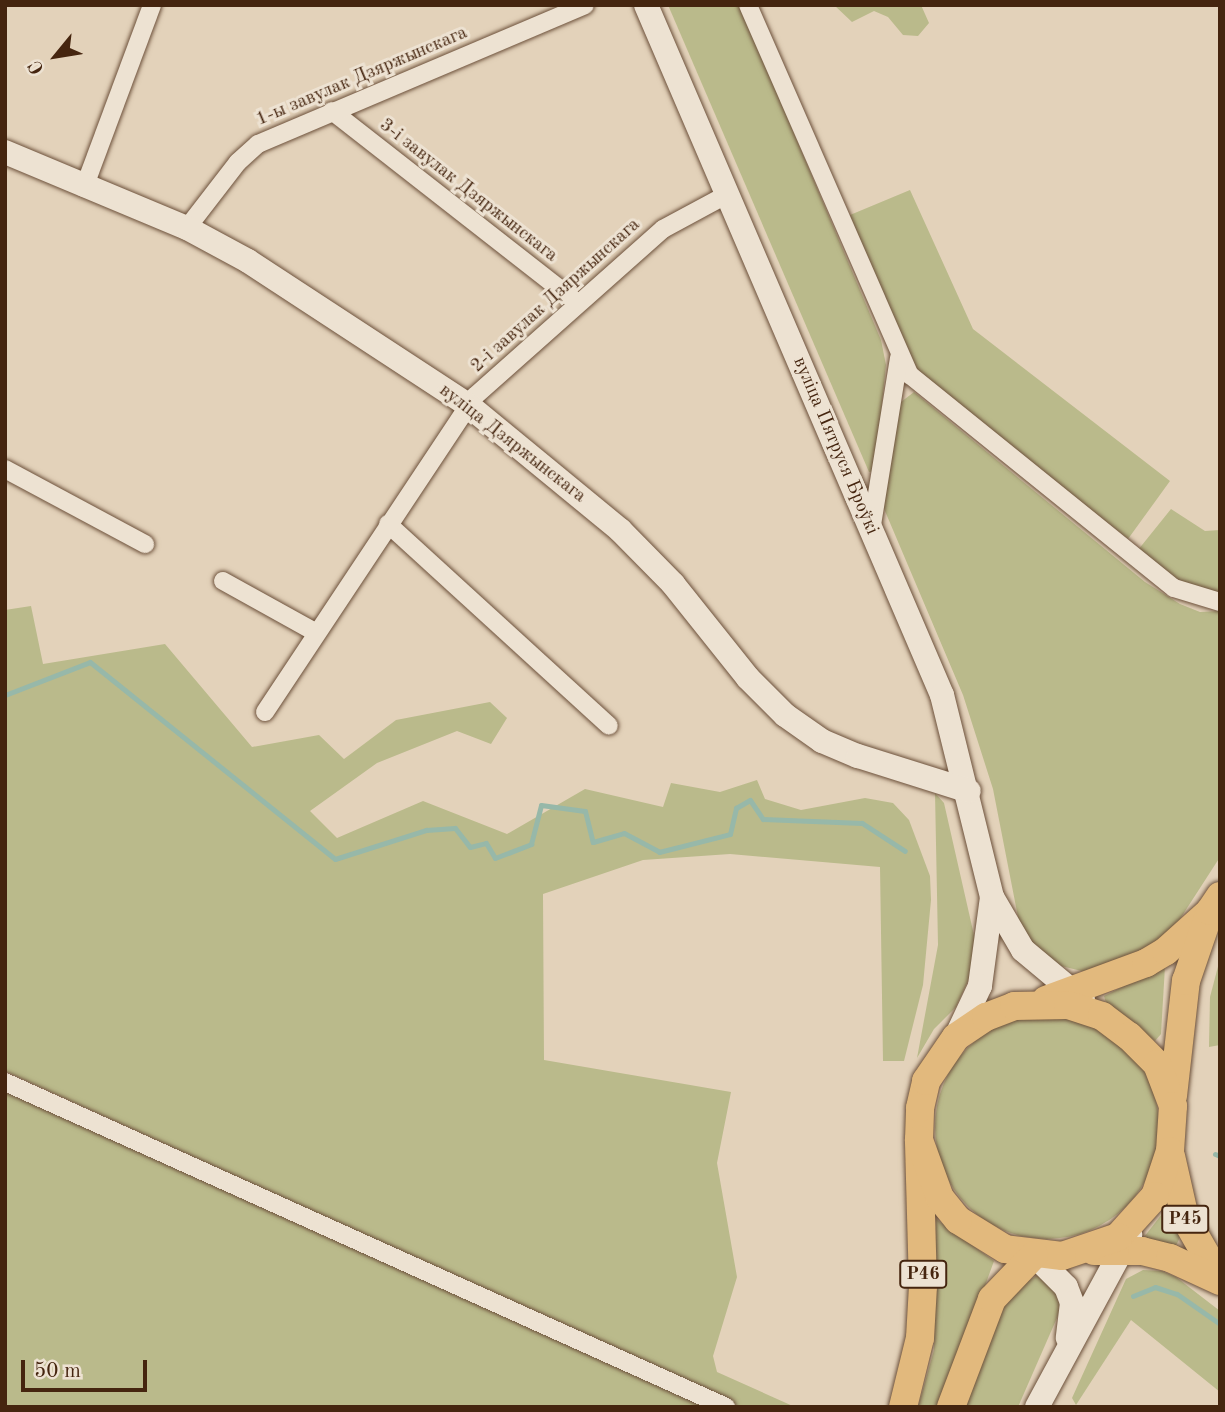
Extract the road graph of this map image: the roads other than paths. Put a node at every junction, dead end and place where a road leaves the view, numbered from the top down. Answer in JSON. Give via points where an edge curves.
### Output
{"nodes":[{"id":1,"x":152,"y":5,"type":"edge"},
{"id":2,"x":584,"y":5,"type":"edge"},
{"id":3,"x":646,"y":5,"type":"edge"},
{"id":4,"x":748,"y":5,"type":"edge"},
{"id":5,"x":332,"y":111,"type":"junction"},
{"id":6,"x":5,"y":152,"type":"edge"},
{"id":7,"x":84,"y":188,"type":"junction"},
{"id":8,"x":727,"y":194,"type":"junction"},
{"id":9,"x":187,"y":228,"type":"junction"},
{"id":10,"x":578,"y":303,"type":"junction"},
{"id":11,"x":899,"y":358,"type":"junction"},
{"id":12,"x":468,"y":405,"type":"junction"},
{"id":13,"x":5,"y":469,"type":"edge"},
{"id":14,"x":388,"y":524,"type":"junction"},
{"id":15,"x":872,"y":531,"type":"junction"},
{"id":16,"x":145,"y":544,"type":"dead end"},
{"id":17,"x":223,"y":581,"type":"dead end"},
{"id":18,"x":1220,"y":602,"type":"edge"},
{"id":19,"x":317,"y":633,"type":"junction"},
{"id":20,"x":265,"y":712,"type":"dead end"},
{"id":21,"x":609,"y":726,"type":"dead end"},
{"id":22,"x":969,"y":791,"type":"junction"},
{"id":23,"x":992,"y":897,"type":"junction"},
{"id":24,"x":1215,"y":903,"type":"edge"},
{"id":25,"x":1073,"y":990,"type":"junction"},
{"id":26,"x":1039,"y":1003,"type":"junction"},
{"id":27,"x":1102,"y":1016,"type":"junction"},
{"id":28,"x":956,"y":1037,"type":"junction"},
{"id":29,"x":5,"y":1082,"type":"edge"},
{"id":30,"x":1173,"y":1106,"type":"junction"},
{"id":31,"x":919,"y":1140,"type":"junction"},
{"id":32,"x":1170,"y":1151,"type":"junction"},
{"id":33,"x":1138,"y":1217,"type":"junction"},
{"id":34,"x":1123,"y":1250,"type":"junction"},
{"id":35,"x":1088,"y":1251,"type":"junction"},
{"id":36,"x":1034,"y":1255,"type":"junction"},
{"id":37,"x":1220,"y":1280,"type":"edge"},
{"id":38,"x":1067,"y":1346,"type":"junction"},
{"id":39,"x":726,"y":1407,"type":"edge"},
{"id":40,"x":903,"y":1407,"type":"edge"},
{"id":41,"x":951,"y":1407,"type":"edge"},
{"id":42,"x":1037,"y":1407,"type":"edge"}],
"edges":[{"from":1,"to":7,"type":"street"},
{"from":2,"to":5,"type":"street","name":"1-ы завулак Дзяржынскага"},
{"from":3,"to":8,"type":"main road","name":"вуліца Пятруся Броўкі"},
{"from":4,"to":11,"type":"street"},
{"from":5,"to":9,"type":"street","name":"1-ы завулак Дзяржынскага","via":[[258,144],[238,162]]},
{"from":5,"to":10,"type":"street","name":"3-і завулак Дзяржынскага"},
{"from":6,"to":7,"type":"main road","name":"вуліца Дзяржынскага"},
{"from":7,"to":9,"type":"main road","name":"вуліца Дзяржынскага"},
{"from":8,"to":10,"type":"street","name":"2-і завулак Дзяржынскага","via":[[663,229]]},
{"from":8,"to":15,"type":"main road","name":"вуліца Пятруся Броўкі"},
{"from":9,"to":12,"type":"main road","name":"вуліца Дзяржынскага","via":[[248,261]]},
{"from":10,"to":12,"type":"street","name":"2-і завулак Дзяржынскага"},
{"from":11,"to":15,"type":"street"},
{"from":11,"to":18,"type":"street","via":[[924,390],[1174,588]]},
{"from":12,"to":14,"type":"street","name":"2-і завулак Дзяржынскага"},
{"from":12,"to":22,"type":"main road","name":"вуліца Дзяржынскага","via":[[620,530],[673,584],[748,678],[785,715],[822,741],[858,757]]},
{"from":13,"to":16,"type":"street"},
{"from":14,"to":19,"type":"street","name":"2-і завулак Дзяржынскага"},
{"from":14,"to":21,"type":"street"},
{"from":15,"to":22,"type":"main road","name":"вуліца Пятруся Броўкі","via":[[942,695]]},
{"from":17,"to":19,"type":"street"},
{"from":19,"to":20,"type":"street","name":"2-і завулак Дзяржынскага"},
{"from":22,"to":23,"type":"main road","name":"вуліца Пятруся Броўкі"},
{"from":23,"to":25,"type":"main road","name":"вуліца Пятруся Броўкі","via":[[1023,950]]},
{"from":23,"to":28,"type":"main road","name":"вуліца Пятруся Броўкі","via":[[980,986]]},
{"from":24,"to":25,"type":"main road","number":"Р46","via":[[1166,951]]},
{"from":24,"to":30,"type":"main road","number":"Р46","via":[[1186,981]]},
{"from":25,"to":26,"type":"main road","number":"Р46"},
{"from":25,"to":27,"type":"main road","name":"вуліца Пятруся Броўкі"},
{"from":26,"to":27,"type":"main road","number":"Р46","via":[[1068,1005]]},
{"from":26,"to":28,"type":"main road","number":"Р46","via":[[986,1017]]},
{"from":27,"to":30,"type":"main road","number":"Р46","via":[[1157,1065]]},
{"from":28,"to":31,"type":"main road","number":"Р46","via":[[926,1080]]},
{"from":29,"to":39,"type":"street"},
{"from":30,"to":32,"type":"main road","number":"Р46"},
{"from":31,"to":36,"type":"main road","number":"Р46","via":[[940,1198],[958,1220],[1005,1249]]},
{"from":31,"to":40,"type":"main road","number":"Р46","via":[[920,1338]]},
{"from":32,"to":33,"type":"main road","number":"Р46","via":[[1164,1177]]},
{"from":32,"to":37,"type":"main road","number":"Р45","via":[[1185,1218]]},
{"from":33,"to":34,"type":"main road"},
{"from":33,"to":35,"type":"main road","number":"Р46","via":[[1118,1237]]},
{"from":34,"to":35,"type":"main road","number":"Р45"},
{"from":34,"to":37,"type":"main road","number":"Р45","via":[[1170,1258]]},
{"from":34,"to":38,"type":"main road"},
{"from":35,"to":36,"type":"main road","number":"Р46"},
{"from":36,"to":38,"type":"main road","via":[[1066,1287],[1072,1303]]},
{"from":36,"to":41,"type":"main road","via":[[992,1299]]},
{"from":38,"to":42,"type":"main road"}]}
